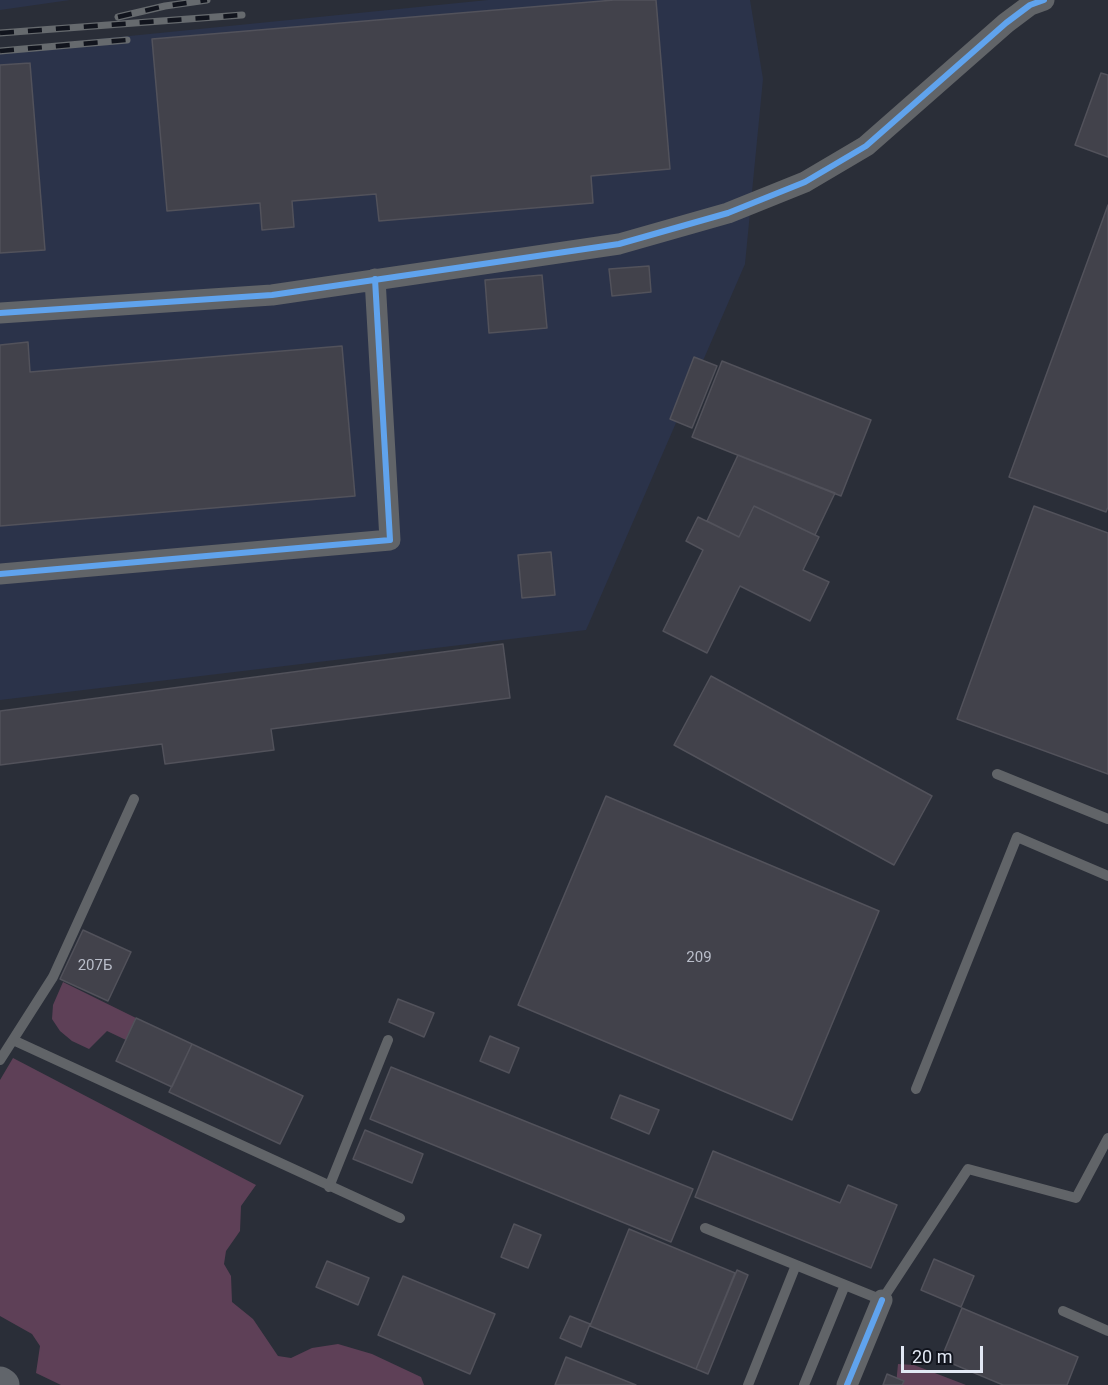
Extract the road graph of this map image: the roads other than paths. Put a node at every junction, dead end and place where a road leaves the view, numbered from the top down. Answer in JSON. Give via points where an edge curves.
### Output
{"nodes":[{"id":1,"x":1044,"y":0,"type":"edge"},
{"id":2,"x":375,"y":279,"type":"junction"},
{"id":3,"x":0,"y":313,"type":"edge"},
{"id":4,"x":0,"y":574,"type":"edge"},
{"id":5,"x":997,"y":774,"type":"dead end"},
{"id":6,"x":135,"y":799,"type":"dead end"},
{"id":7,"x":1108,"y":819,"type":"edge"},
{"id":8,"x":1108,"y":876,"type":"edge"},
{"id":9,"x":13,"y":1040,"type":"junction"},
{"id":10,"x":388,"y":1040,"type":"dead end"},
{"id":11,"x":0,"y":1060,"type":"edge"},
{"id":12,"x":916,"y":1089,"type":"dead end"},
{"id":13,"x":1108,"y":1138,"type":"edge"},
{"id":14,"x":329,"y":1187,"type":"junction"},
{"id":15,"x":400,"y":1218,"type":"dead end"},
{"id":16,"x":705,"y":1228,"type":"dead end"},
{"id":17,"x":796,"y":1265,"type":"junction"},
{"id":18,"x":844,"y":1285,"type":"junction"},
{"id":19,"x":882,"y":1300,"type":"junction"},
{"id":20,"x":1063,"y":1311,"type":"dead end"},
{"id":21,"x":1108,"y":1331,"type":"edge"},
{"id":22,"x":748,"y":1385,"type":"edge"},
{"id":23,"x":804,"y":1385,"type":"edge"},
{"id":24,"x":847,"y":1385,"type":"edge"}],
"edges":[{"from":1,"to":2,"type":"street","via":[[1006,23],[866,146],[805,182],[728,213],[619,244]]},
{"from":2,"to":3,"type":"street","via":[[272,295]]},
{"from":2,"to":4,"type":"street","via":[[390,540]]},
{"from":5,"to":7,"type":"lane"},
{"from":6,"to":9,"type":"lane","via":[[52,977]]},
{"from":8,"to":12,"type":"lane","via":[[1017,837]]},
{"from":9,"to":11,"type":"lane"},
{"from":9,"to":14,"type":"lane"},
{"from":10,"to":14,"type":"lane"},
{"from":13,"to":19,"type":"lane","via":[[1076,1197],[968,1168]]},
{"from":14,"to":15,"type":"lane"},
{"from":16,"to":17,"type":"lane"},
{"from":17,"to":18,"type":"lane"},
{"from":17,"to":22,"type":"lane"},
{"from":18,"to":19,"type":"lane"},
{"from":18,"to":23,"type":"lane"},
{"from":19,"to":24,"type":"street"},
{"from":20,"to":21,"type":"lane"}]}
